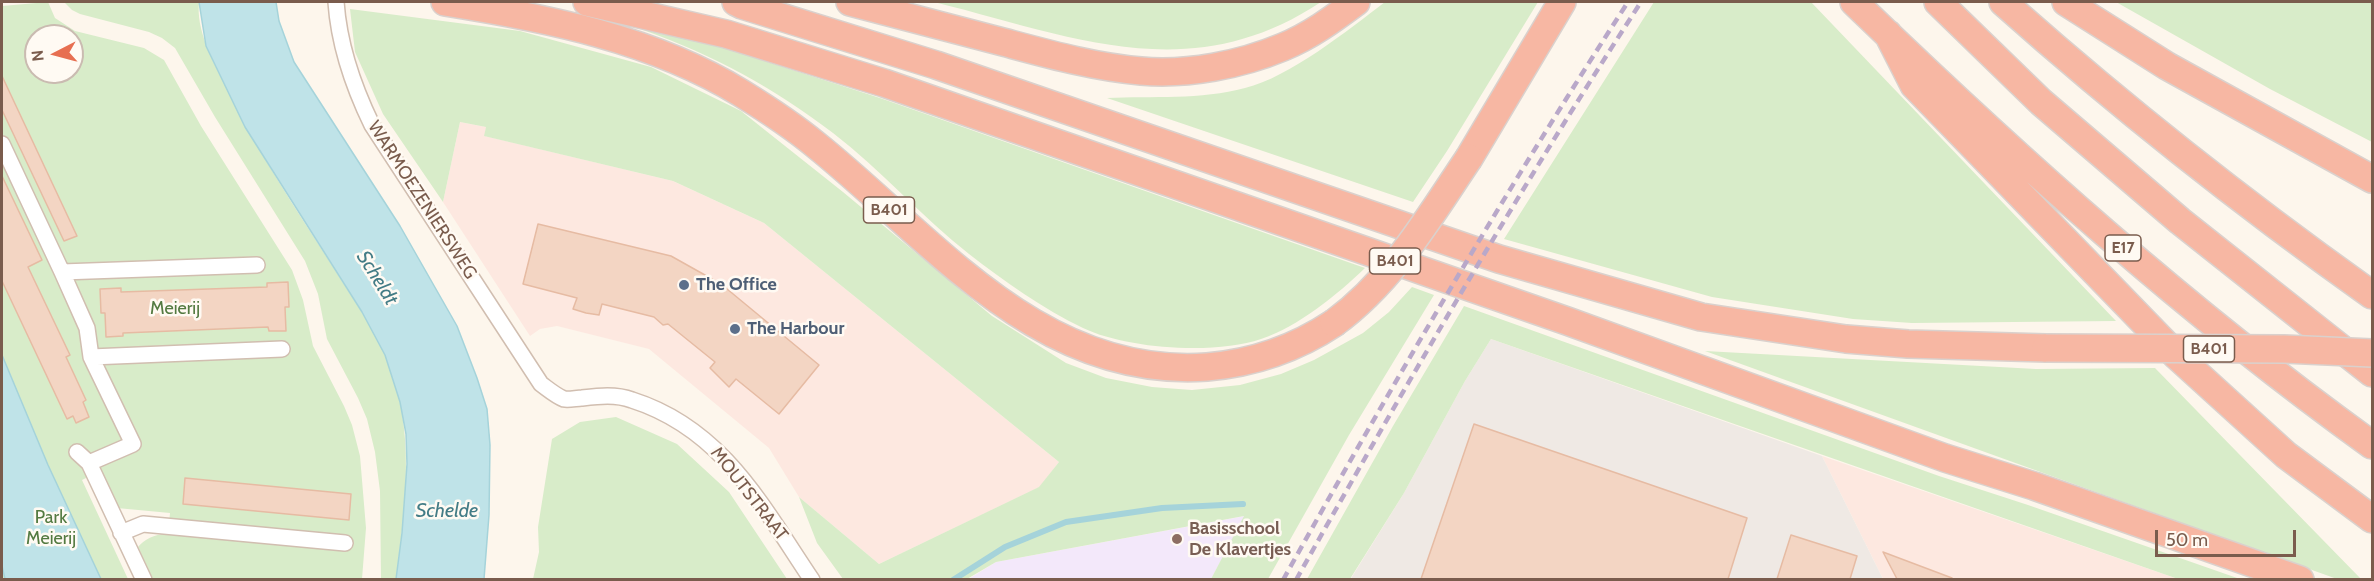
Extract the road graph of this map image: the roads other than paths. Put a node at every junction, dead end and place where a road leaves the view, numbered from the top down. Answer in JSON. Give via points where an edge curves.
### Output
{"nodes":[{"id":1,"x":336,"y":2,"type":"edge"},
{"id":2,"x":445,"y":2,"type":"edge"},
{"id":3,"x":587,"y":2,"type":"edge"},
{"id":4,"x":736,"y":2,"type":"edge"},
{"id":5,"x":850,"y":2,"type":"edge"},
{"id":6,"x":1356,"y":2,"type":"edge"},
{"id":7,"x":1562,"y":2,"type":"edge"},
{"id":8,"x":1854,"y":2,"type":"edge"},
{"id":9,"x":1938,"y":2,"type":"edge"},
{"id":10,"x":2003,"y":2,"type":"edge"},
{"id":11,"x":2066,"y":2,"type":"edge"},
{"id":12,"x":1888,"y":34,"type":"junction"},
{"id":13,"x":2,"y":144,"type":"edge"},
{"id":14,"x":2373,"y":179,"type":"edge"},
{"id":15,"x":257,"y":265,"type":"dead end"},
{"id":16,"x":62,"y":272,"type":"junction"},
{"id":17,"x":2373,"y":296,"type":"edge"},
{"id":18,"x":282,"y":349,"type":"dead end"},
{"id":19,"x":2373,"y":353,"type":"edge"},
{"id":20,"x":91,"y":357,"type":"junction"},
{"id":21,"x":2373,"y":373,"type":"edge"},
{"id":22,"x":541,"y":384,"type":"joint"},
{"id":23,"x":2373,"y":445,"type":"edge"},
{"id":24,"x":77,"y":452,"type":"dead end"},
{"id":25,"x":89,"y":463,"type":"junction"},
{"id":26,"x":2373,"y":519,"type":"edge"},
{"id":27,"x":121,"y":533,"type":"junction"},
{"id":28,"x":345,"y":543,"type":"dead end"},
{"id":29,"x":144,"y":579,"type":"edge"},
{"id":30,"x":812,"y":579,"type":"edge"},
{"id":31,"x":2300,"y":579,"type":"edge"}],
"edges":[{"from":1,"to":22,"type":"street","name":"WARMOEZENIERSWEG","via":[[346,60],[372,124]]},
{"from":2,"to":7,"type":"highway","number":"B401","bridge":true,"via":[[579,29],[711,75],[816,144],[976,286],[1081,347],[1117,359],[1172,368],[1221,366],[1274,354],[1309,340],[1359,302],[1402,257],[1469,158]]},
{"from":3,"to":31,"type":"highway","number":"B401","via":[[726,34],[884,83],[1945,458]]},
{"from":4,"to":19,"type":"highway","number":"B401","bridge":true,"via":[[936,65],[1499,259],[1701,317],[1846,339],[1908,344]]},
{"from":5,"to":6,"type":"highway","via":[[1040,52],[1142,71],[1191,70],[1243,60],[1317,30]]},
{"from":8,"to":12,"type":"highway","number":"E17"},
{"from":9,"to":21,"type":"highway","via":[[2041,102],[2249,277]]},
{"from":10,"to":17,"type":"highway","via":[[2218,183]]},
{"from":11,"to":14,"type":"highway","via":[[2167,66]]},
{"from":12,"to":23,"type":"highway","number":"E17","via":[[2032,169],[2194,310]]},
{"from":12,"to":26,"type":"highway","via":[[1914,85],[2177,356],[2286,455]]},
{"from":13,"to":16,"type":"street"},
{"from":15,"to":16,"type":"street"},
{"from":16,"to":20,"type":"street","via":[[87,328]]},
{"from":18,"to":20,"type":"street"},
{"from":20,"to":25,"type":"street","via":[[133,444]]},
{"from":22,"to":30,"type":"street","name":"MOUTSTRAAT","via":[[565,399],[606,395],[630,399],[695,431],[724,456]]},
{"from":24,"to":25,"type":"street"},
{"from":25,"to":27,"type":"street"},
{"from":27,"to":28,"type":"street","via":[[143,524]]},
{"from":27,"to":29,"type":"street"}]}
